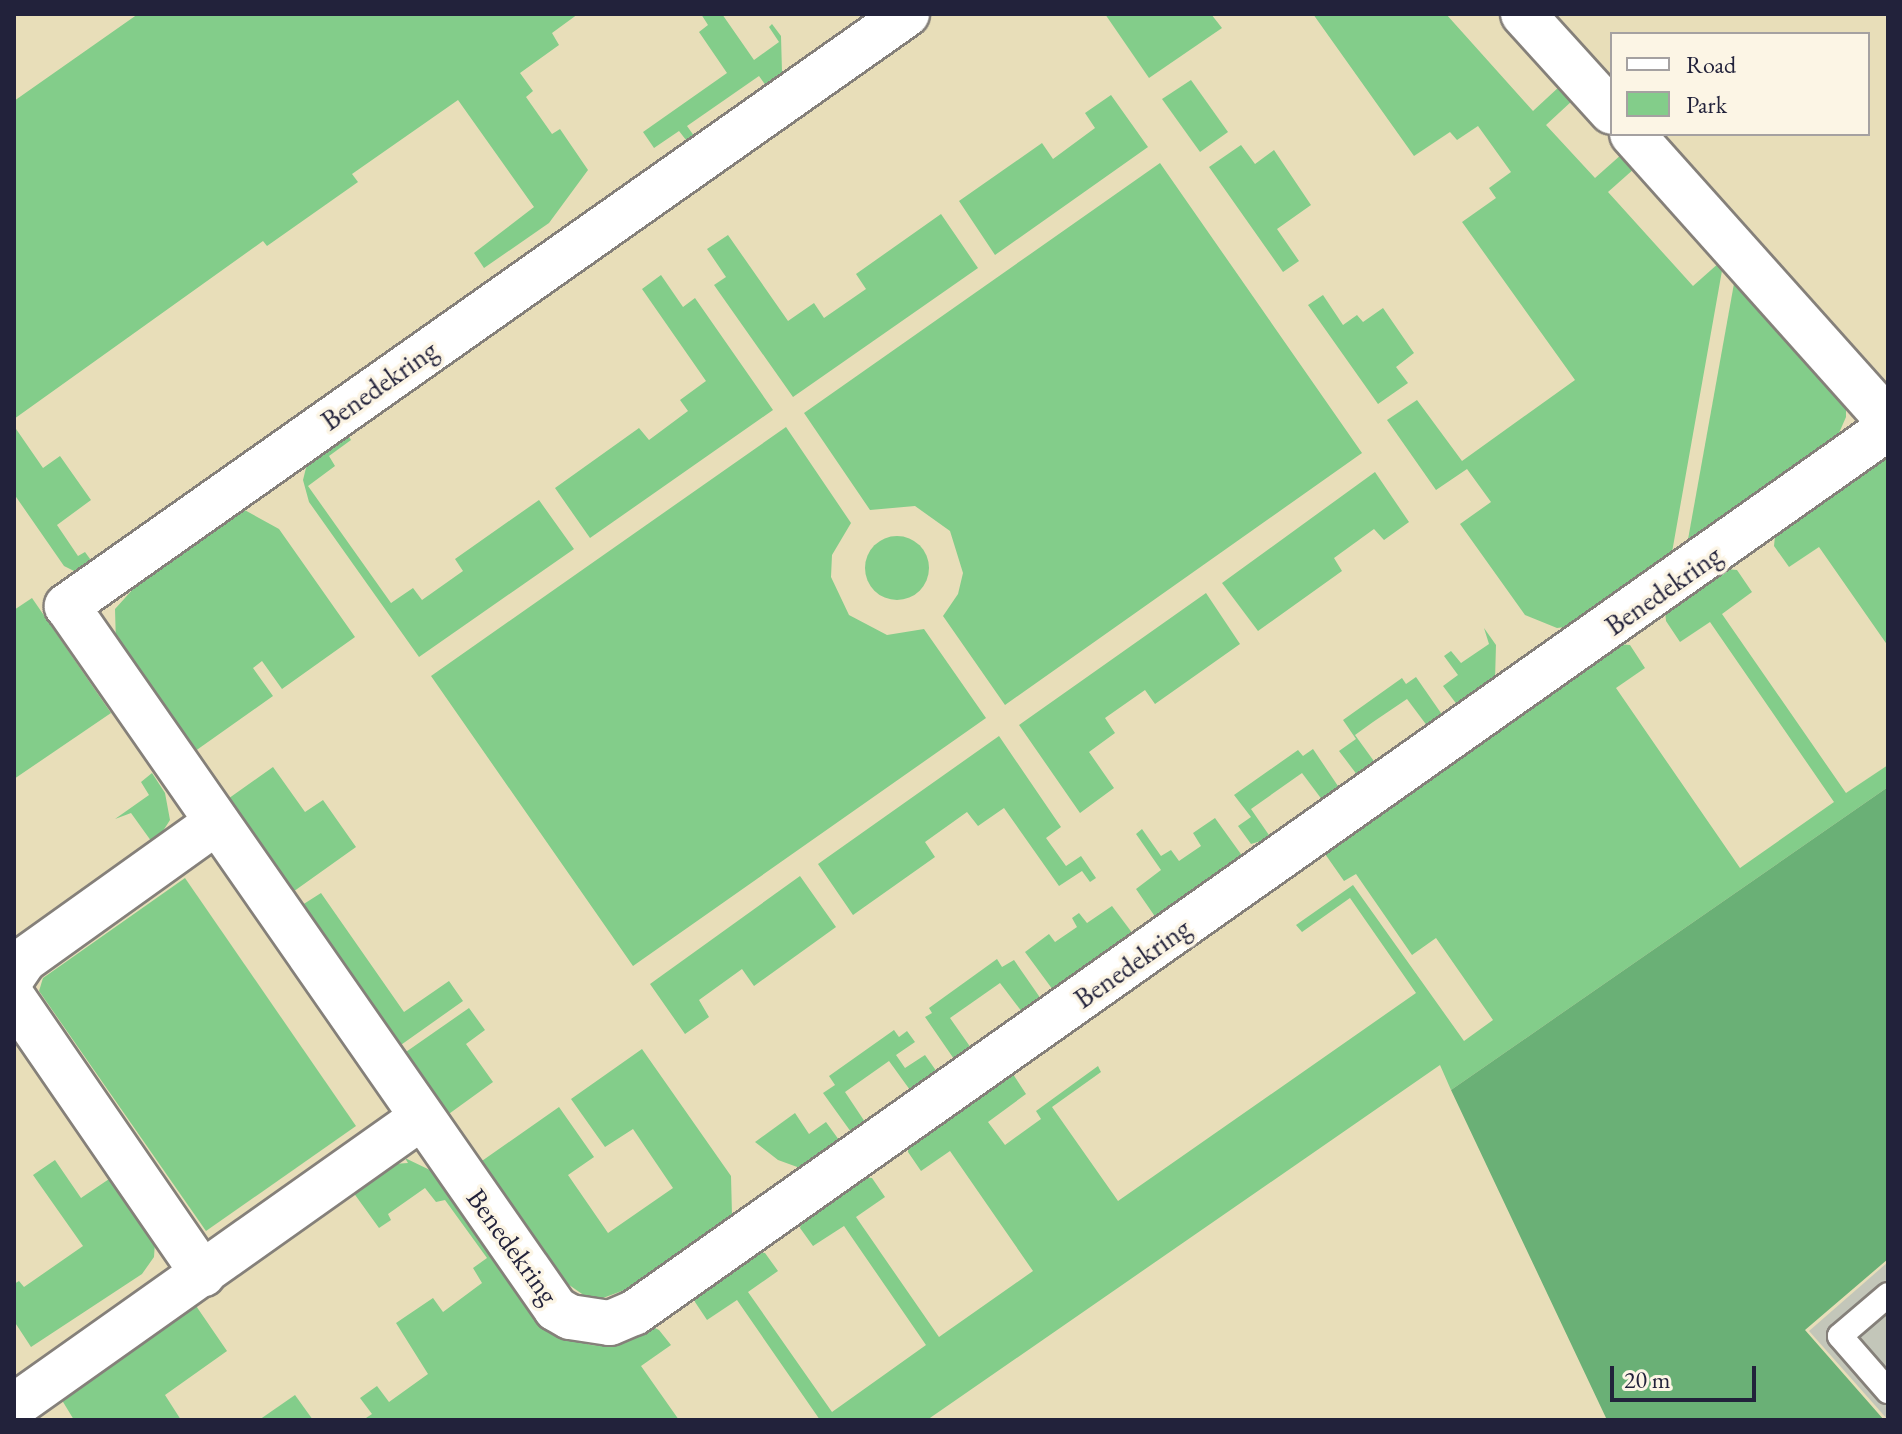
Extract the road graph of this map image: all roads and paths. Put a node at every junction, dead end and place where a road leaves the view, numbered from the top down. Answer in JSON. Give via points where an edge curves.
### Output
{"nodes":[{"id":1,"x":907,"y":14,"type":"edge"},
{"id":2,"x":1523,"y":14,"type":"edge"},
{"id":3,"x":1610,"y":110,"type":"edge"},
{"id":4,"x":1634,"y":136,"type":"edge"},
{"id":5,"x":1888,"y":420,"type":"edge"},
{"id":6,"x":1888,"y":428,"type":"edge"},
{"id":7,"x":217,"y":822,"type":"junction"},
{"id":8,"x":14,"y":975,"type":"edge"},
{"id":9,"x":14,"y":999,"type":"edge"},
{"id":10,"x":422,"y":1117,"type":"junction"},
{"id":11,"x":203,"y":1274,"type":"junction"},
{"id":12,"x":1888,"y":1295,"type":"edge"},
{"id":13,"x":1888,"y":1391,"type":"edge"},
{"id":14,"x":17,"y":1404,"type":"dead end"}],
"edges":[{"from":1,"to":7,"type":"street","name":"Benedekring","via":[[67,606]]},
{"from":2,"to":3,"type":"street"},
{"from":4,"to":5,"type":"street"},
{"from":6,"to":10,"type":"street","name":"Benedekring","via":[[634,1313],[610,1323],[588,1323],[556,1309]]},
{"from":7,"to":8,"type":"street","via":[[24,960]]},
{"from":7,"to":10,"type":"street","name":"Benedekring"},
{"from":9,"to":11,"type":"street"},
{"from":10,"to":11,"type":"street"},
{"from":11,"to":14,"type":"street"},
{"from":12,"to":13,"type":"lane","via":[[1840,1336]]}]}
